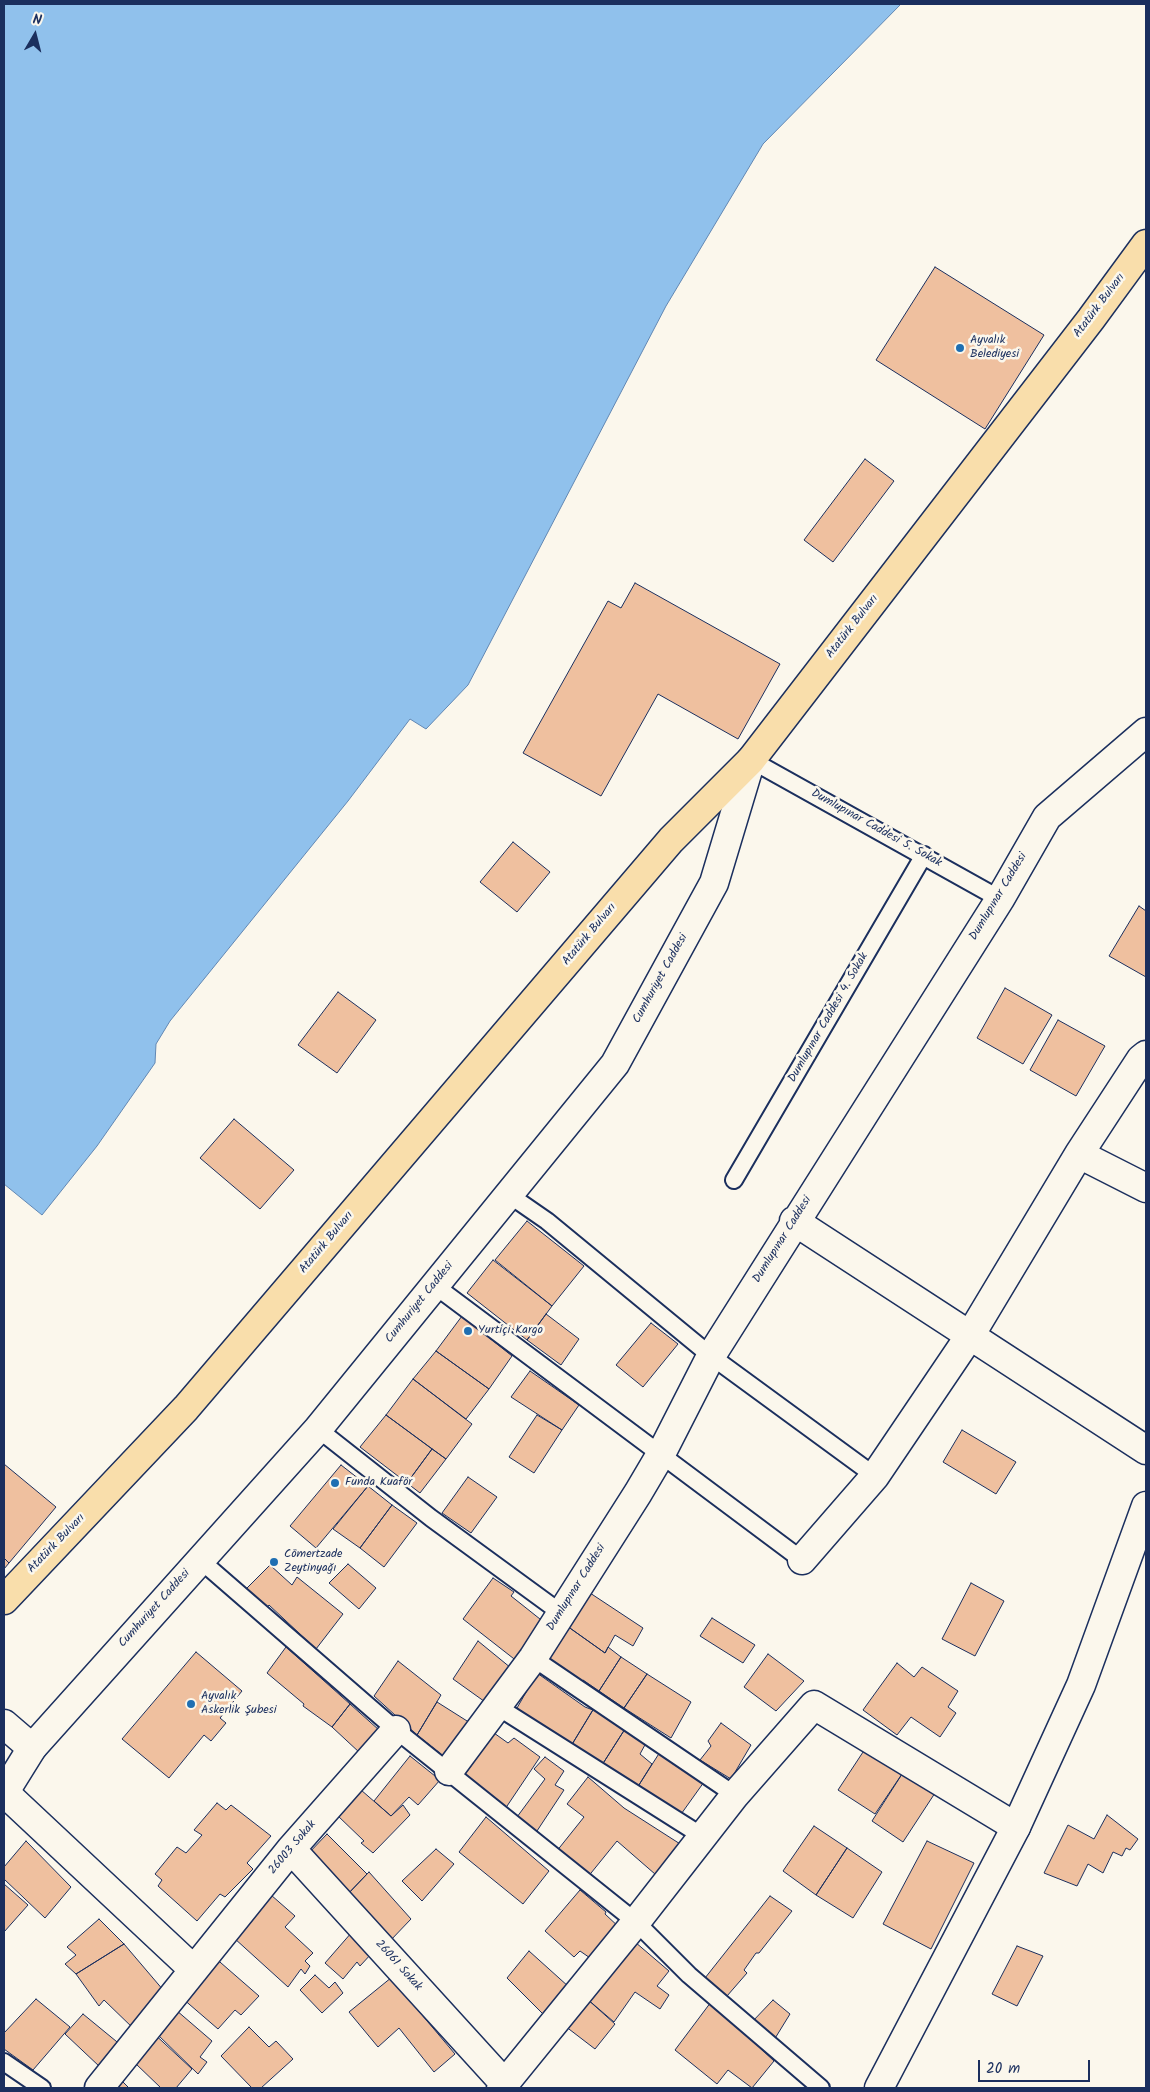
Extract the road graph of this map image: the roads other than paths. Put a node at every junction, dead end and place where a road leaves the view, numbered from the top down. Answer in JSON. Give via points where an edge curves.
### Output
{"nodes":[{"id":1,"x":1146,"y":244,"type":"edge"},
{"id":2,"x":1146,"y":732,"type":"edge"},
{"id":3,"x":751,"y":760,"type":"junction"},
{"id":4,"x":924,"y":855,"type":"junction"},
{"id":5,"x":1000,"y":899,"type":"junction"},
{"id":6,"x":1146,"y":1055,"type":"edge"},
{"id":7,"x":1079,"y":1154,"type":"junction"},
{"id":8,"x":734,"y":1180,"type":"dead end"},
{"id":9,"x":1146,"y":1188,"type":"edge"},
{"id":10,"x":508,"y":1194,"type":"junction"},
{"id":11,"x":794,"y":1221,"type":"junction"},
{"id":12,"x":434,"y":1285,"type":"junction"},
{"id":13,"x":971,"y":1334,"type":"junction"},
{"id":14,"x":711,"y":1356,"type":"junction"},
{"id":15,"x":318,"y":1429,"type":"junction"},
{"id":16,"x":1146,"y":1450,"type":"edge"},
{"id":17,"x":661,"y":1454,"type":"junction"},
{"id":18,"x":875,"y":1476,"type":"junction"},
{"id":19,"x":1146,"y":1506,"type":"edge"},
{"id":20,"x":198,"y":1560,"type":"junction"},
{"id":21,"x":802,"y":1560,"type":"joint"},
{"id":22,"x":4,"y":1600,"type":"edge"},
{"id":23,"x":561,"y":1613,"type":"junction"},
{"id":24,"x":533,"y":1658,"type":"junction"},
{"id":25,"x":498,"y":1707,"type":"junction"},
{"id":26,"x":4,"y":1724,"type":"edge"},
{"id":27,"x":396,"y":1730,"type":"junction"},
{"id":28,"x":32,"y":1748,"type":"junction"},
{"id":29,"x":449,"y":1771,"type":"junction"},
{"id":30,"x":4,"y":1793,"type":"edge"},
{"id":31,"x":735,"y":1795,"type":"junction"},
{"id":32,"x":1016,"y":1827,"type":"junction"},
{"id":33,"x":702,"y":1836,"type":"junction"},
{"id":34,"x":291,"y":1849,"type":"junction"},
{"id":35,"x":636,"y":1922,"type":"junction"},
{"id":36,"x":194,"y":1970,"type":"junction"},
{"id":37,"x":4,"y":2062,"type":"edge"},
{"id":38,"x":503,"y":2086,"type":"edge"},
{"id":39,"x":42,"y":2088,"type":"edge"},
{"id":40,"x":99,"y":2088,"type":"edge"},
{"id":41,"x":821,"y":2088,"type":"edge"},
{"id":42,"x":879,"y":2088,"type":"edge"}],
"edges":[{"from":1,"to":3,"type":"main road","name":"Atatürk Bulvarı","via":[[1092,319]]},
{"from":2,"to":5,"type":"street","name":"Dumlupınar Caddesi","via":[[1048,817]]},
{"from":3,"to":4,"type":"lane","name":"Dumlupınar Caddesi 5. Sokak"},
{"from":3,"to":10,"type":"street","name":"Cumhuriyet Caddesi","via":[[714,883],[615,1064]]},
{"from":3,"to":22,"type":"main road","name":"Atatürk Bulvarı","via":[[671,840],[186,1408]]},
{"from":4,"to":5,"type":"lane","name":"Dumlupınar Caddesi 5. Sokak"},
{"from":4,"to":8,"type":"lane","name":"Dumlupınar Caddesi 4. Sokak"},
{"from":5,"to":11,"type":"street","name":"Dumlupınar Caddesi"},
{"from":6,"to":7,"type":"street","via":[[1140,1059]]},
{"from":7,"to":9,"type":"street"},
{"from":7,"to":13,"type":"street"},
{"from":10,"to":12,"type":"street","name":"Cumhuriyet Caddesi"},
{"from":10,"to":14,"type":"lane","via":[[547,1221]]},
{"from":11,"to":13,"type":"street"},
{"from":11,"to":14,"type":"street","name":"Dumlupınar Caddesi"},
{"from":12,"to":15,"type":"street","name":"Cumhuriyet Caddesi"},
{"from":12,"to":17,"type":"lane"},
{"from":13,"to":16,"type":"street"},
{"from":13,"to":18,"type":"street"},
{"from":14,"to":17,"type":"street","name":"Dumlupınar Caddesi"},
{"from":14,"to":18,"type":"lane"},
{"from":15,"to":20,"type":"street","name":"Cumhuriyet Caddesi"},
{"from":15,"to":23,"type":"lane","via":[[431,1518]]},
{"from":17,"to":21,"type":"lane"},
{"from":17,"to":23,"type":"street","name":"Dumlupınar Caddesi"},
{"from":18,"to":21,"type":"street"},
{"from":19,"to":32,"type":"street","via":[[1081,1685]]},
{"from":20,"to":27,"type":"lane"},
{"from":20,"to":28,"type":"street","name":"Cumhuriyet Caddesi"},
{"from":23,"to":24,"type":"street","name":"Dumlupınar Caddesi"},
{"from":24,"to":25,"type":"street","name":"Dumlupınar Caddesi"},
{"from":24,"to":31,"type":"lane"},
{"from":25,"to":29,"type":"street","name":"Dumlupınar Caddesi"},
{"from":25,"to":33,"type":"lane"},
{"from":26,"to":28,"type":"street"},
{"from":27,"to":29,"type":"lane"},
{"from":27,"to":34,"type":"street","name":"26003 Sokak"},
{"from":28,"to":30,"type":"street","name":"Cumhuriyet Caddesi"},
{"from":29,"to":35,"type":"lane"},
{"from":30,"to":36,"type":"street"},
{"from":31,"to":32,"type":"street","via":[[814,1705]]},
{"from":31,"to":33,"type":"street"},
{"from":32,"to":42,"type":"street"},
{"from":33,"to":35,"type":"street"},
{"from":34,"to":36,"type":"street","name":"26003 Sokak"},
{"from":34,"to":38,"type":"street","name":"26061 Sokak"},
{"from":35,"to":38,"type":"street"},
{"from":35,"to":41,"type":"lane","via":[[689,1975]]},
{"from":36,"to":40,"type":"street","name":"26003 Sokak"},
{"from":37,"to":39,"type":"lane"}]}
